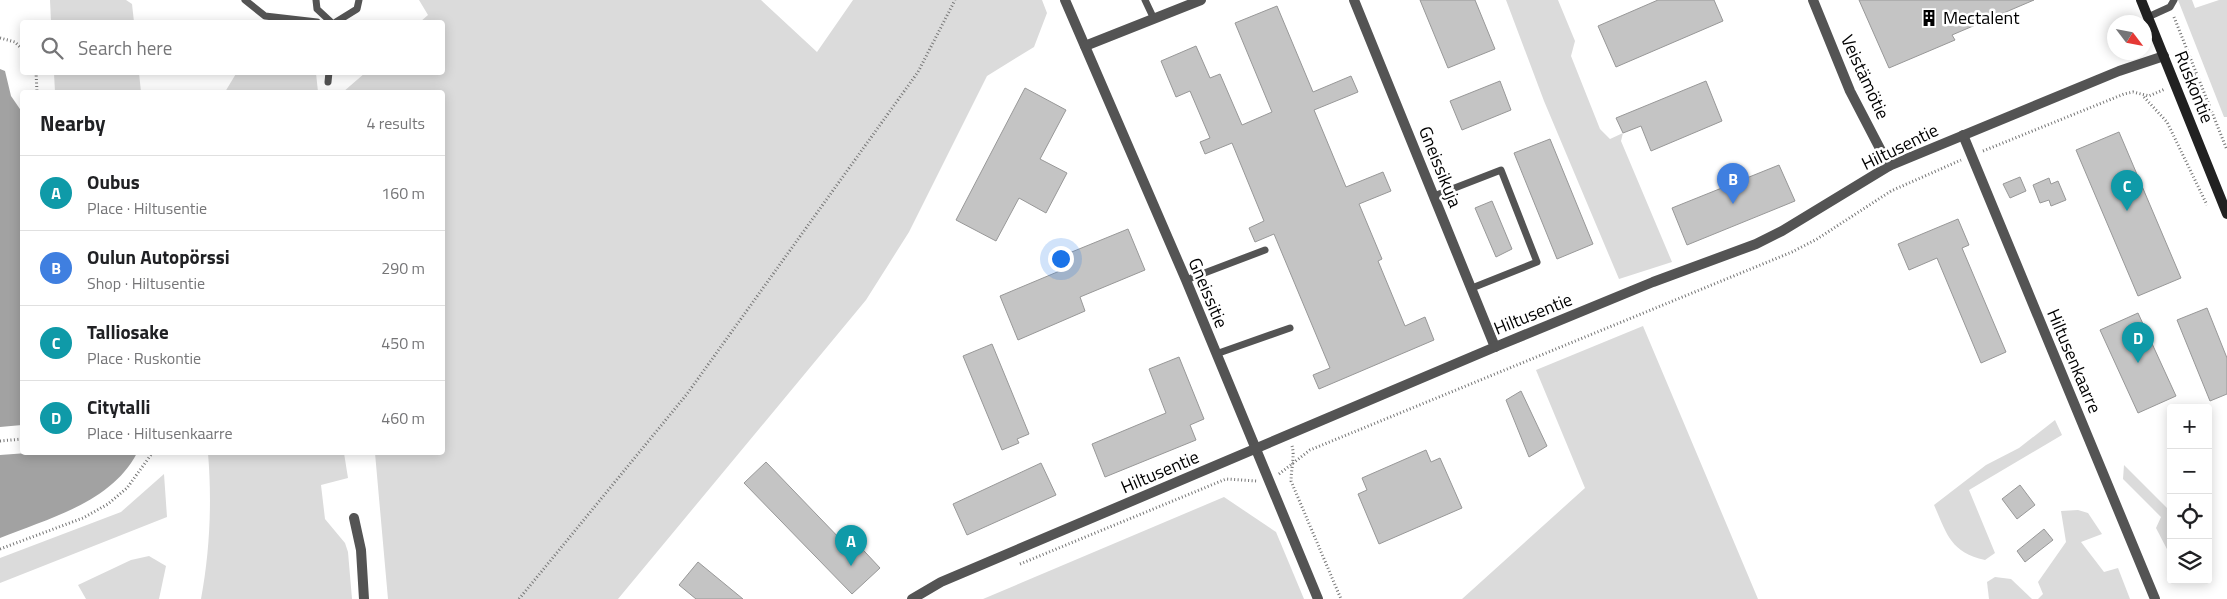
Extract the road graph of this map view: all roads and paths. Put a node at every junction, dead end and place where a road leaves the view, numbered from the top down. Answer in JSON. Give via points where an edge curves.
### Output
{"nodes":[{"id":1,"x":245,"y":0,"type":"edge"},
{"id":2,"x":316,"y":0,"type":"edge"},
{"id":3,"x":359,"y":0,"type":"edge"},
{"id":4,"x":955,"y":0,"type":"edge"},
{"id":5,"x":1065,"y":0,"type":"edge"},
{"id":6,"x":1146,"y":0,"type":"edge"},
{"id":7,"x":1201,"y":0,"type":"edge"},
{"id":8,"x":1354,"y":0,"type":"edge"},
{"id":9,"x":1813,"y":0,"type":"edge"},
{"id":10,"x":2141,"y":0,"type":"edge"},
{"id":11,"x":2174,"y":0,"type":"edge"},
{"id":12,"x":2170,"y":7,"type":"junction"},
{"id":13,"x":2147,"y":15,"type":"edge"},
{"id":14,"x":2152,"y":15,"type":"edge"},
{"id":15,"x":1154,"y":19,"type":"junction"},
{"id":16,"x":300,"y":20,"type":"edge"},
{"id":17,"x":329,"y":20,"type":"edge"},
{"id":18,"x":339,"y":20,"type":"edge"},
{"id":19,"x":2152,"y":27,"type":"edge"},
{"id":20,"x":0,"y":38,"type":"edge"},
{"id":21,"x":1086,"y":46,"type":"junction"},
{"id":22,"x":20,"y":47,"type":"edge"},
{"id":23,"x":2164,"y":56,"type":"junction"},
{"id":24,"x":2196,"y":74,"type":"junction"},
{"id":25,"x":36,"y":75,"type":"edge"},
{"id":26,"x":329,"y":75,"type":"edge"},
{"id":27,"x":328,"y":82,"type":"dead end"},
{"id":28,"x":2176,"y":83,"type":"junction"},
{"id":29,"x":37,"y":90,"type":"edge"},
{"id":30,"x":2144,"y":96,"type":"junction"},
{"id":31,"x":1963,"y":135,"type":"junction"},
{"id":32,"x":2227,"y":150,"type":"edge"},
{"id":33,"x":1971,"y":155,"type":"junction"},
{"id":34,"x":1889,"y":166,"type":"junction"},
{"id":35,"x":1434,"y":196,"type":"junction"},
{"id":36,"x":2207,"y":205,"type":"dead end"},
{"id":37,"x":2227,"y":214,"type":"edge"},
{"id":38,"x":1264,"y":250,"type":"dead end"},
{"id":39,"x":1186,"y":280,"type":"junction"},
{"id":40,"x":1472,"y":288,"type":"junction"},
{"id":41,"x":1290,"y":328,"type":"dead end"},
{"id":42,"x":1495,"y":347,"type":"junction"},
{"id":43,"x":1216,"y":354,"type":"junction"},
{"id":44,"x":1288,"y":436,"type":"junction"},
{"id":45,"x":20,"y":440,"type":"edge"},
{"id":46,"x":0,"y":441,"type":"edge"},
{"id":47,"x":1256,"y":449,"type":"junction"},
{"id":48,"x":151,"y":455,"type":"edge"},
{"id":49,"x":1291,"y":464,"type":"junction"},
{"id":50,"x":1269,"y":478,"type":"junction"},
{"id":51,"x":354,"y":518,"type":"dead end"},
{"id":52,"x":0,"y":549,"type":"edge"},
{"id":53,"x":1018,"y":565,"type":"dead end"},
{"id":54,"x":364,"y":599,"type":"edge"},
{"id":55,"x":519,"y":599,"type":"edge"},
{"id":56,"x":912,"y":599,"type":"edge"},
{"id":57,"x":1318,"y":599,"type":"edge"},
{"id":58,"x":1341,"y":599,"type":"edge"},
{"id":59,"x":2155,"y":599,"type":"edge"}],
"edges":[{"from":1,"to":16,"type":"lane","via":[[265,16]]},
{"from":2,"to":17,"type":"lane","via":[[317,9]]},
{"from":3,"to":18,"type":"lane","via":[[357,9]]},
{"from":4,"to":55,"type":"path","via":[[918,72],[687,394]]},
{"from":5,"to":21,"type":"street","name":"Gneissitie"},
{"from":6,"to":15,"type":"lane"},
{"from":7,"to":15,"type":"street"},
{"from":8,"to":35,"type":"street","name":"Gneissikuja"},
{"from":9,"to":34,"type":"street","name":"Veistämötie","via":[[1850,91]]},
{"from":10,"to":13,"type":"main road","name":"Ruskontie"},
{"from":11,"to":12,"type":"lane"},
{"from":12,"to":14,"type":"lane"},
{"from":12,"to":24,"type":"path"},
{"from":15,"to":21,"type":"street"},
{"from":19,"to":23,"type":"main road","name":"Ruskontie"},
{"from":20,"to":22,"type":"path","via":[[15,42]]},
{"from":21,"to":39,"type":"street","name":"Gneissitie"},
{"from":23,"to":28,"type":"main road","name":"Ruskontie"},
{"from":23,"to":31,"type":"street","name":"Hiltusentie","via":[[2119,71]]},
{"from":24,"to":28,"type":"path"},
{"from":24,"to":32,"type":"path"},
{"from":25,"to":29,"type":"path"},
{"from":26,"to":27,"type":"lane"},
{"from":28,"to":30,"type":"path"},
{"from":28,"to":37,"type":"main road","name":"Ruskontie"},
{"from":30,"to":33,"type":"path","via":[[2133,92],[2124,94]]},
{"from":30,"to":36,"type":"path","via":[[2168,122]]},
{"from":31,"to":33,"type":"street","name":"Hiltusenkaarre"},
{"from":31,"to":34,"type":"street","name":"Hiltusentie"},
{"from":33,"to":49,"type":"path","via":[[1891,191],[1792,252],[1310,450]]},
{"from":33,"to":59,"type":"street","name":"Hiltusenkaarre"},
{"from":34,"to":42,"type":"street","name":"Hiltusentie","via":[[1756,244]]},
{"from":35,"to":40,"type":"street","name":"Gneissikuja"},
{"from":35,"to":40,"type":"lane","via":[[1501,170],[1537,262]]},
{"from":38,"to":39,"type":"lane"},
{"from":39,"to":43,"type":"street","name":"Gneissitie"},
{"from":40,"to":42,"type":"street","name":"Gneissikuja"},
{"from":41,"to":43,"type":"lane"},
{"from":42,"to":44,"type":"street","name":"Hiltusentie"},
{"from":43,"to":47,"type":"street","name":"Gneissitie"},
{"from":44,"to":47,"type":"street","name":"Hiltusentie"},
{"from":44,"to":49,"type":"path","via":[[1294,452]]},
{"from":45,"to":46,"type":"path"},
{"from":47,"to":50,"type":"street","name":"Gneissitie"},
{"from":47,"to":56,"type":"street","name":"Hiltusentie","via":[[933,585]]},
{"from":48,"to":52,"type":"path","via":[[127,488],[108,504],[83,518]]},
{"from":49,"to":50,"type":"path","via":[[1282,473]]},
{"from":49,"to":58,"type":"path","via":[[1291,481]]},
{"from":50,"to":53,"type":"path","via":[[1260,481],[1226,479]]},
{"from":50,"to":57,"type":"street","name":"Gneissitie"},
{"from":51,"to":54,"type":"street","via":[[361,550]]}]}
